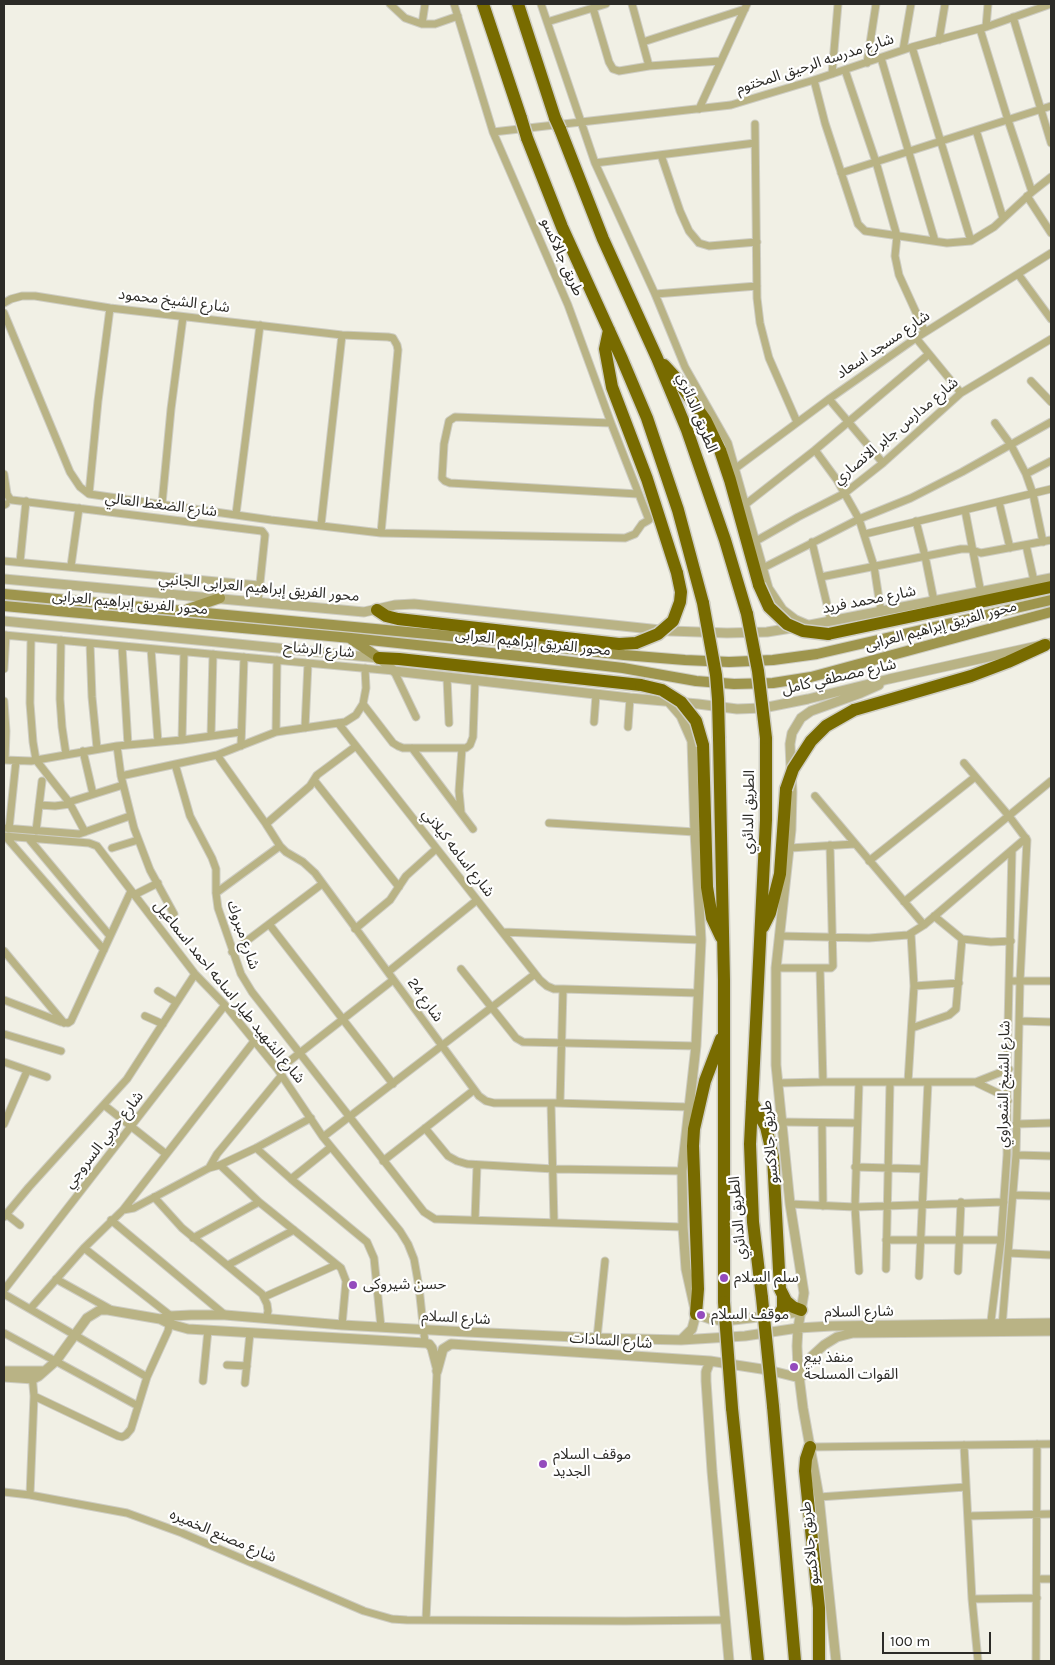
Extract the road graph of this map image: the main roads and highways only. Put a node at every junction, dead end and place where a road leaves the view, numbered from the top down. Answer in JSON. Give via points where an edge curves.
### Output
{"nodes":[{"id":1,"x":484,"y":4,"type":"edge"},
{"id":2,"x":518,"y":4,"type":"edge"},
{"id":3,"x":609,"y":330,"type":"junction"},
{"id":4,"x":657,"y":358,"type":"junction"},
{"id":5,"x":1051,"y":587,"type":"edge"},
{"id":6,"x":4,"y":594,"type":"edge"},
{"id":7,"x":220,"y":598,"type":"road end"},
{"id":8,"x":1051,"y":600,"type":"edge"},
{"id":9,"x":4,"y":606,"type":"edge"},
{"id":10,"x":183,"y":610,"type":"junction"},
{"id":11,"x":377,"y":610,"type":"road end"},
{"id":12,"x":1051,"y":612,"type":"edge"},
{"id":13,"x":351,"y":638,"type":"junction"},
{"id":14,"x":1048,"y":644,"type":"edge"},
{"id":15,"x":379,"y":658,"type":"joint"},
{"id":16,"x":761,"y":931,"type":"junction"},
{"id":17,"x":723,"y":942,"type":"junction"},
{"id":18,"x":724,"y":1034,"type":"junction"},
{"id":19,"x":752,"y":1102,"type":"junction"},
{"id":20,"x":783,"y":1297,"type":"junction"},
{"id":21,"x":801,"y":1311,"type":"road end"},
{"id":22,"x":696,"y":1314,"type":"road end"},
{"id":23,"x":779,"y":1315,"type":"road end"},
{"id":24,"x":810,"y":1447,"type":"road end"},
{"id":25,"x":758,"y":1661,"type":"edge"},
{"id":26,"x":795,"y":1661,"type":"edge"},
{"id":27,"x":819,"y":1661,"type":"edge"}],
"edges":[{"from":1,"to":3,"type":"highway","name":"الطريق الدائري","bridge":true,"via":[[527,138],[562,227]]},
{"from":2,"to":4,"type":"highway","name":"الطريق الدائري","via":[[557,124],[603,239]]},
{"from":3,"to":11,"type":"highway","bridge":true,"via":[[605,350],[612,388],[647,479],[677,573],[681,592],[673,621],[658,634],[636,643],[619,644],[398,620]]},
{"from":3,"to":17,"type":"highway","name":"الطريق الدائري","bridge":true,"via":[[658,448],[703,603],[718,699]]},
{"from":4,"to":5,"type":"highway","bridge":true,"via":[[676,378],[706,421],[730,480],[758,585],[769,607],[788,624],[803,631],[829,628]]},
{"from":4,"to":16,"type":"highway","name":"الطريق الدائري","bridge":true,"via":[[687,430],[725,540],[747,614],[758,671],[766,738]]},
{"from":6,"to":10,"type":"main road","name":"محور الفريق إبراهيم العرابى"},
{"from":7,"to":10,"type":"main road"},
{"from":8,"to":10,"type":"main road","name":"محور الفريق إبراهيم العرابى","via":[[817,654],[729,662],[632,656]]},
{"from":9,"to":13,"type":"main road","name":"محور الفريق إبراهيم العرابى"},
{"from":12,"to":13,"type":"main road","name":"محور الفريق إبراهيم العرابى","via":[[811,677],[753,684],[696,681],[623,668]]},
{"from":13,"to":15,"type":"main road"},
{"from":14,"to":16,"type":"highway","bridge":true,"via":[[971,676],[854,710],[831,723],[811,741],[793,769],[786,790],[778,886]]},
{"from":15,"to":17,"type":"highway","bridge":true,"via":[[641,685],[662,690],[681,702],[696,721],[703,745],[707,887],[712,918]]},
{"from":16,"to":19,"type":"highway","name":"الطريق الدائري"},
{"from":17,"to":18,"type":"highway","name":"الطريق الدائري"},
{"from":18,"to":22,"type":"highway","via":[[705,1080],[694,1129]]},
{"from":18,"to":25,"type":"highway","name":"الطريق الدائري","bridge":true,"via":[[724,1302]]},
{"from":19,"to":20,"type":"highway","via":[[766,1127],[774,1157],[779,1284]]},
{"from":19,"to":26,"type":"highway","name":"الطريق الدائري","bridge":true,"via":[[751,1196]]},
{"from":20,"to":21,"type":"highway"},
{"from":20,"to":23,"type":"highway"},
{"from":24,"to":27,"type":"highway","via":[[805,1471],[819,1608]]}]}
